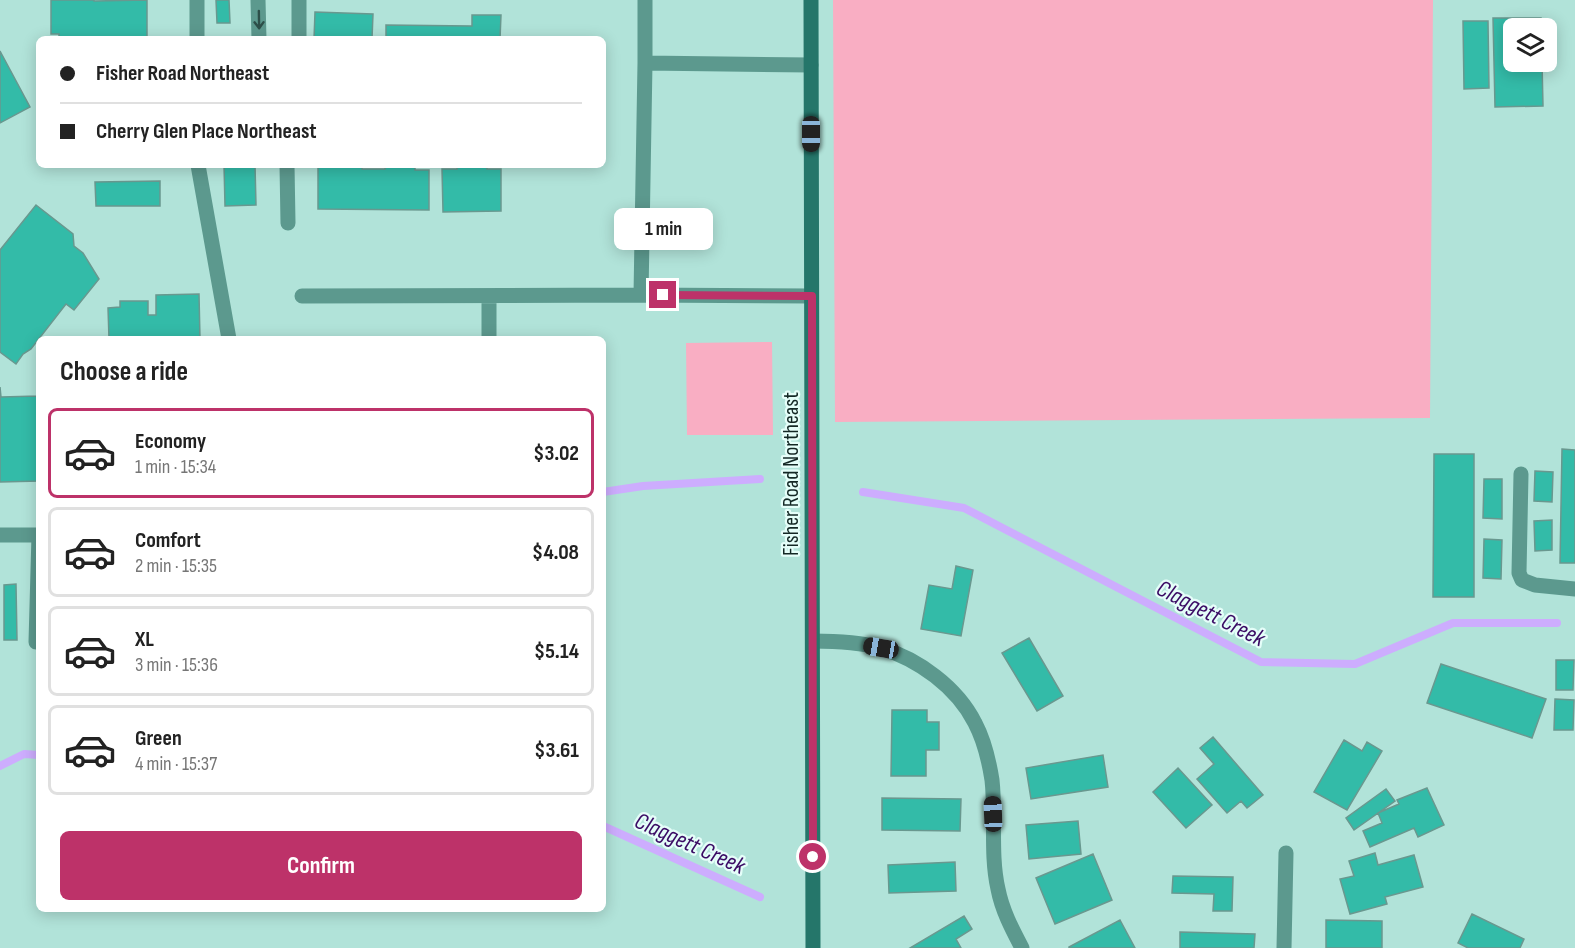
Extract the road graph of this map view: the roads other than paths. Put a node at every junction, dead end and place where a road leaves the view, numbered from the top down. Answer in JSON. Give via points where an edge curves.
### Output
{"nodes":[{"id":1,"x":197,"y":0,"type":"edge"},
{"id":2,"x":258,"y":0,"type":"edge"},
{"id":3,"x":299,"y":0,"type":"edge"},
{"id":4,"x":645,"y":0,"type":"edge"},
{"id":5,"x":811,"y":0,"type":"edge"},
{"id":6,"x":197,"y":36,"type":"edge"},
{"id":7,"x":259,"y":36,"type":"edge"},
{"id":8,"x":299,"y":36,"type":"edge"},
{"id":9,"x":645,"y":63,"type":"junction"},
{"id":10,"x":811,"y":65,"type":"junction"},
{"id":11,"x":199,"y":168,"type":"edge"},
{"id":12,"x":287,"y":168,"type":"edge"},
{"id":13,"x":288,"y":222,"type":"dead end"},
{"id":14,"x":641,"y":295,"type":"junction"},
{"id":15,"x":302,"y":296,"type":"dead end"},
{"id":16,"x":489,"y":296,"type":"junction"},
{"id":17,"x":812,"y":296,"type":"junction"},
{"id":18,"x":228,"y":336,"type":"edge"},
{"id":19,"x":489,"y":336,"type":"edge"},
{"id":20,"x":1521,"y":474,"type":"dead end"},
{"id":21,"x":0,"y":535,"type":"edge"},
{"id":22,"x":36,"y":535,"type":"edge"},
{"id":23,"x":1575,"y":589,"type":"edge"},
{"id":24,"x":813,"y":641,"type":"junction"},
{"id":25,"x":1286,"y":853,"type":"dead end"},
{"id":26,"x":813,"y":948,"type":"edge"},
{"id":27,"x":1022,"y":948,"type":"edge"},
{"id":28,"x":1284,"y":948,"type":"edge"}],
"edges":[{"from":1,"to":6,"type":"street"},
{"from":2,"to":7,"type":"street","one_way":true},
{"from":3,"to":8,"type":"street"},
{"from":4,"to":9,"type":"street"},
{"from":5,"to":10,"type":"street","name":"Fisher Road Northeast"},
{"from":9,"to":10,"type":"street"},
{"from":9,"to":14,"type":"street"},
{"from":10,"to":17,"type":"street","name":"Fisher Road Northeast"},
{"from":11,"to":18,"type":"street"},
{"from":12,"to":13,"type":"street"},
{"from":14,"to":16,"type":"street"},
{"from":14,"to":17,"type":"street"},
{"from":15,"to":16,"type":"street"},
{"from":16,"to":19,"type":"street"},
{"from":17,"to":24,"type":"street","name":"Fisher Road Northeast"},
{"from":20,"to":23,"type":"street","via":[[1522,580]]},
{"from":21,"to":22,"type":"street"},
{"from":24,"to":26,"type":"street","name":"Fisher Road Northeast"},
{"from":24,"to":27,"type":"street","via":[[881,648],[905,658],[940,679],[975,722],[992,781],[997,888]]},
{"from":25,"to":28,"type":"street"}]}
